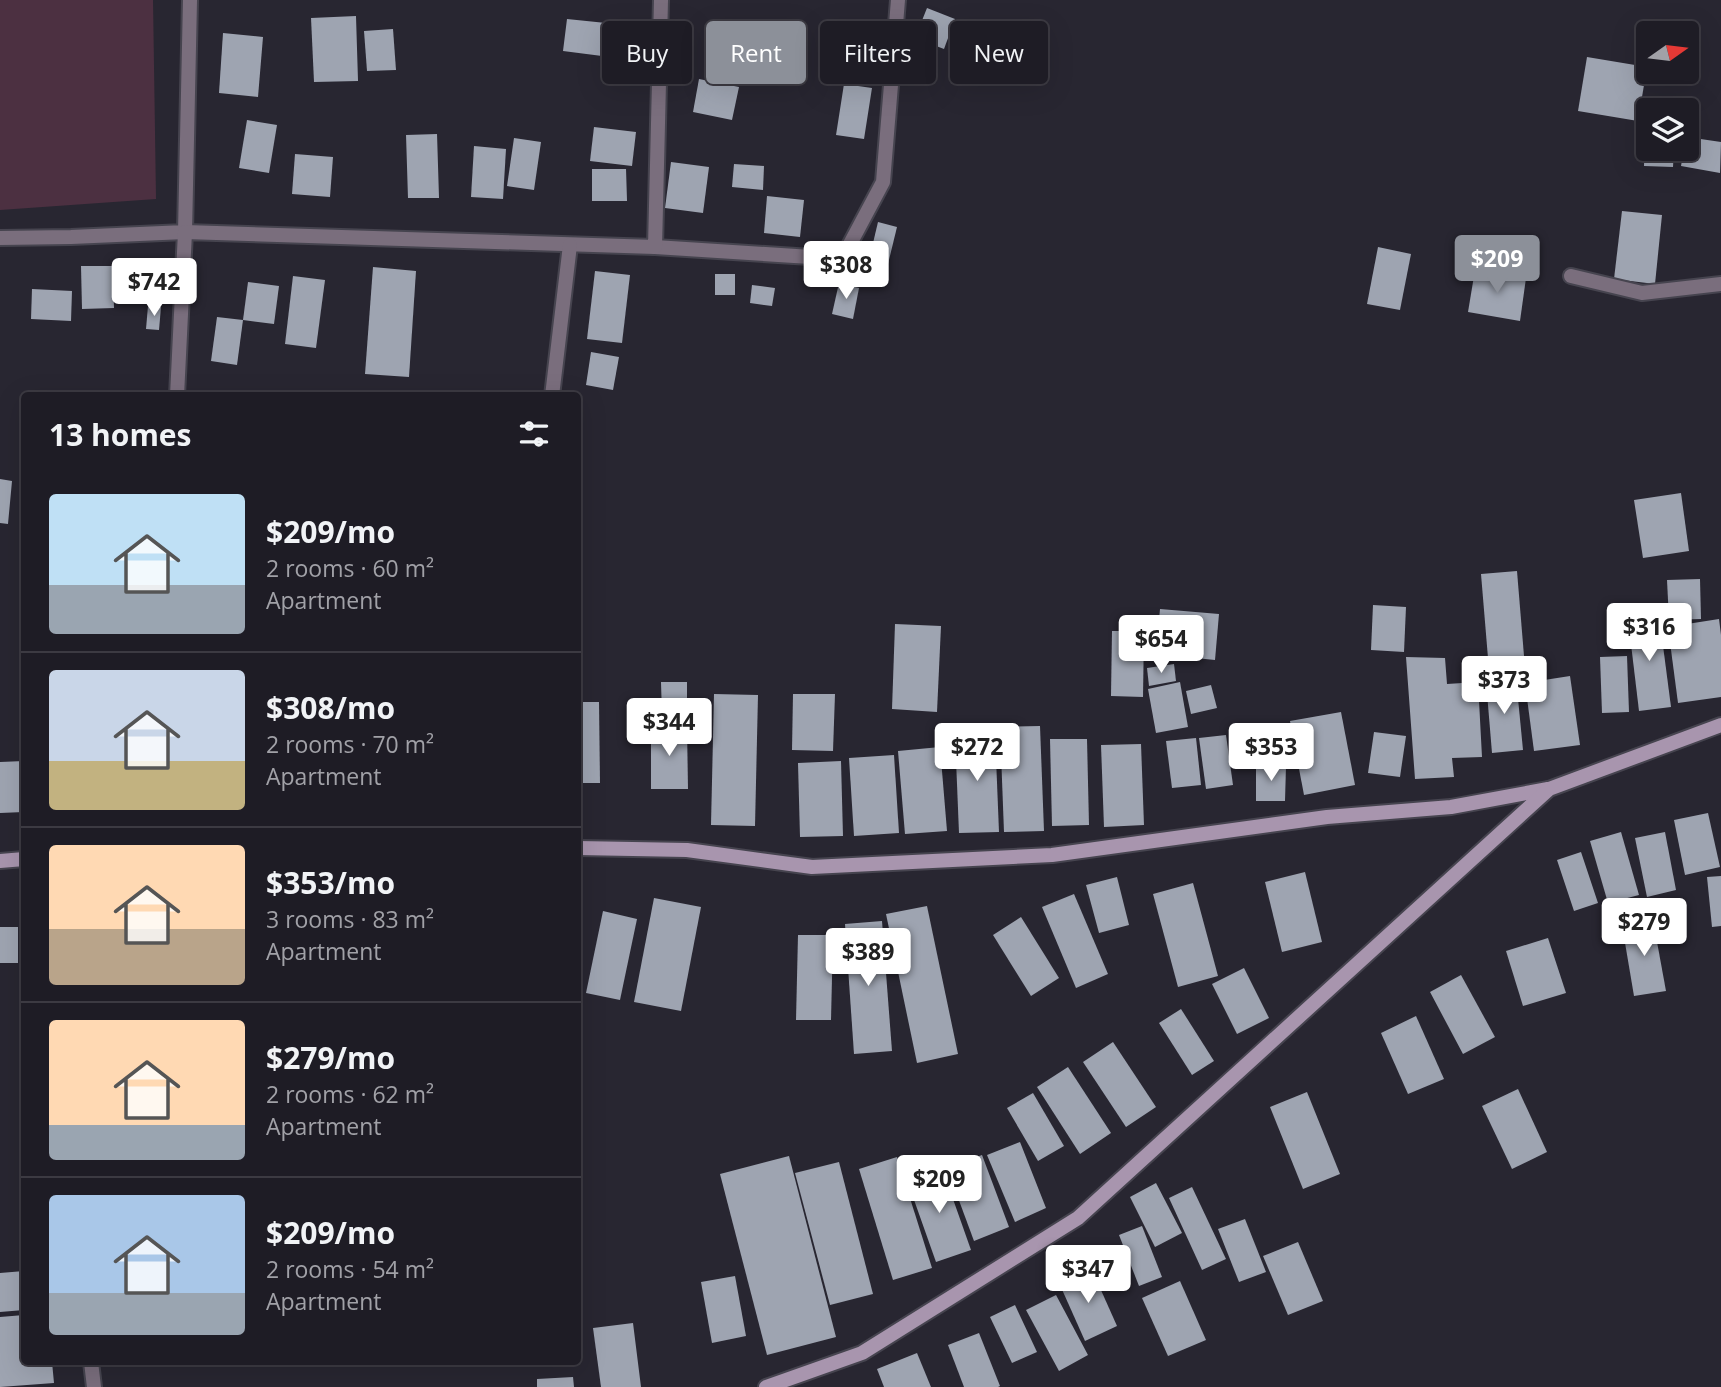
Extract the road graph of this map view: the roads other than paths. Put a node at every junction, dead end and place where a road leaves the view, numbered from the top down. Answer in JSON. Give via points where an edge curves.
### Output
{"nodes":[{"id":1,"x":190,"y":0,"type":"edge"},
{"id":2,"x":662,"y":0,"type":"edge"},
{"id":3,"x":898,"y":0,"type":"edge"},
{"id":4,"x":185,"y":232,"type":"junction"},
{"id":5,"x":0,"y":238,"type":"edge"},
{"id":6,"x":570,"y":245,"type":"junction"},
{"id":7,"x":655,"y":247,"type":"junction"},
{"id":8,"x":1571,"y":276,"type":"dead end"},
{"id":9,"x":1721,"y":284,"type":"edge"},
{"id":10,"x":177,"y":392,"type":"edge"},
{"id":11,"x":552,"y":392,"type":"edge"},
{"id":12,"x":1721,"y":724,"type":"edge"},
{"id":13,"x":1549,"y":789,"type":"junction"},
{"id":14,"x":581,"y":848,"type":"edge"},
{"id":15,"x":21,"y":859,"type":"edge"},
{"id":16,"x":0,"y":861,"type":"edge"},
{"id":17,"x":91,"y":1365,"type":"edge"},
{"id":18,"x":94,"y":1387,"type":"edge"},
{"id":19,"x":766,"y":1387,"type":"edge"}],
"edges":[{"from":1,"to":4,"type":"street"},
{"from":2,"to":7,"type":"street"},
{"from":3,"to":7,"type":"street","via":[[883,182],[842,259]]},
{"from":4,"to":5,"type":"street"},
{"from":4,"to":6,"type":"street"},
{"from":4,"to":10,"type":"street"},
{"from":6,"to":7,"type":"street"},
{"from":6,"to":11,"type":"street"},
{"from":8,"to":9,"type":"street","via":[[1642,293]]},
{"from":12,"to":13,"type":"street"},
{"from":13,"to":14,"type":"street","via":[[1451,807],[1327,817],[1052,855],[812,867],[687,850]]},
{"from":13,"to":19,"type":"street","via":[[1078,1218],[862,1353]]},
{"from":15,"to":16,"type":"street"},
{"from":17,"to":18,"type":"street"}]}
